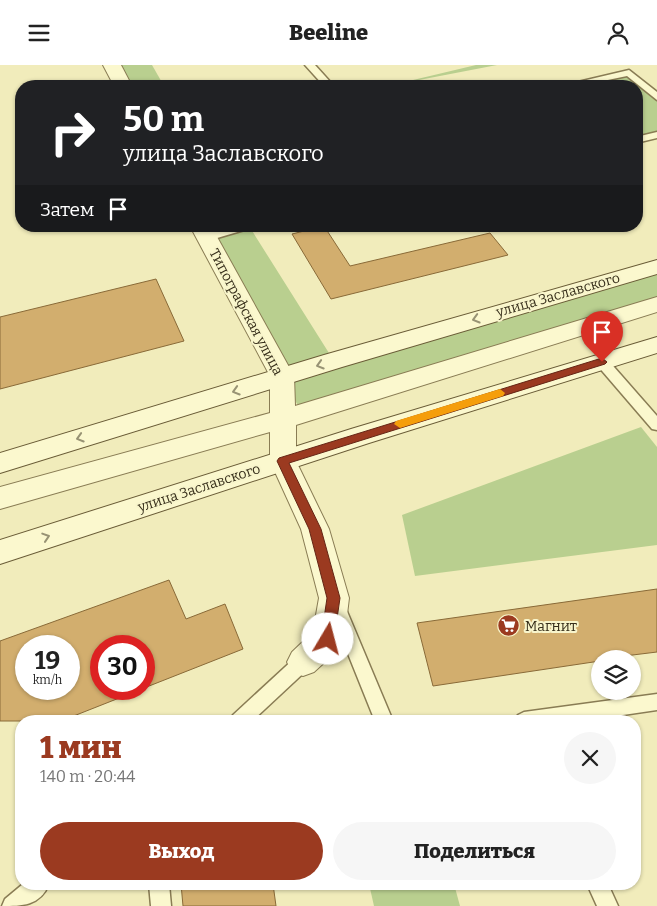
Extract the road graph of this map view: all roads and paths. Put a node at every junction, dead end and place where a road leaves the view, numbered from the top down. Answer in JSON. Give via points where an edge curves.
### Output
{"nodes":[{"id":1,"x":112,"y":65,"type":"edge"},
{"id":2,"x":310,"y":65,"type":"edge"},
{"id":3,"x":121,"y":80,"type":"edge"},
{"id":4,"x":323,"y":80,"type":"edge"},
{"id":5,"x":595,"y":80,"type":"edge"},
{"id":6,"x":636,"y":80,"type":"edge"},
{"id":7,"x":643,"y":85,"type":"edge"},
{"id":8,"x":657,"y":97,"type":"edge"},
{"id":9,"x":657,"y":135,"type":"edge"},
{"id":10,"x":643,"y":138,"type":"edge"},
{"id":11,"x":204,"y":232,"type":"edge"},
{"id":12,"x":657,"y":267,"type":"edge"},
{"id":13,"x":657,"y":304,"type":"edge"},
{"id":14,"x":657,"y":345,"type":"edge"},
{"id":15,"x":602,"y":362,"type":"junction"},
{"id":16,"x":282,"y":376,"type":"junction"},
{"id":17,"x":283,"y":419,"type":"junction"},
{"id":18,"x":657,"y":425,"type":"edge"},
{"id":19,"x":283,"y":461,"type":"junction"},
{"id":20,"x":0,"y":463,"type":"edge"},
{"id":21,"x":0,"y":498,"type":"edge"},
{"id":22,"x":0,"y":552,"type":"edge"},
{"id":23,"x":334,"y":598,"type":"junction"},
{"id":24,"x":303,"y":662,"type":"joint"},
{"id":25,"x":657,"y":702,"type":"edge"},
{"id":26,"x":246,"y":715,"type":"edge"},
{"id":27,"x":382,"y":715,"type":"edge"},
{"id":28,"x":566,"y":715,"type":"edge"},
{"id":29,"x":32,"y":890,"type":"edge"},
{"id":30,"x":160,"y":890,"type":"edge"},
{"id":31,"x":600,"y":890,"type":"edge"},
{"id":32,"x":12,"y":906,"type":"edge"},
{"id":33,"x":161,"y":906,"type":"edge"},
{"id":34,"x":608,"y":906,"type":"edge"}],
"edges":[{"from":1,"to":3,"type":"street"},
{"from":2,"to":4,"type":"lane"},
{"from":5,"to":6,"type":"lane","via":[[628,73]]},
{"from":7,"to":8,"type":"lane"},
{"from":9,"to":10,"type":"lane"},
{"from":11,"to":16,"type":"street","name":"Типографская улица"},
{"from":12,"to":16,"type":"street","name":"улица Заславского","one_way":true},
{"from":13,"to":17,"type":"street"},
{"from":14,"to":15,"type":"street","name":"улица Заславского"},
{"from":15,"to":18,"type":"lane"},
{"from":15,"to":19,"type":"street","name":"улица Заславского"},
{"from":16,"to":17,"type":"street","name":"Типографская улица"},
{"from":16,"to":20,"type":"street","name":"улица Заславского","one_way":true},
{"from":17,"to":19,"type":"street","name":"Типографская улица"},
{"from":17,"to":21,"type":"street"},
{"from":22,"to":19,"type":"street","name":"улица Заславского","one_way":true},
{"from":19,"to":23,"type":"street","via":[[315,529]]},
{"from":23,"to":24,"type":"street","via":[[328,639]]},
{"from":23,"to":27,"type":"lane"},
{"from":24,"to":26,"type":"lane"},
{"from":25,"to":28,"type":"lane"},
{"from":29,"to":32,"type":"lane"},
{"from":30,"to":33,"type":"lane"},
{"from":31,"to":34,"type":"lane"}]}
